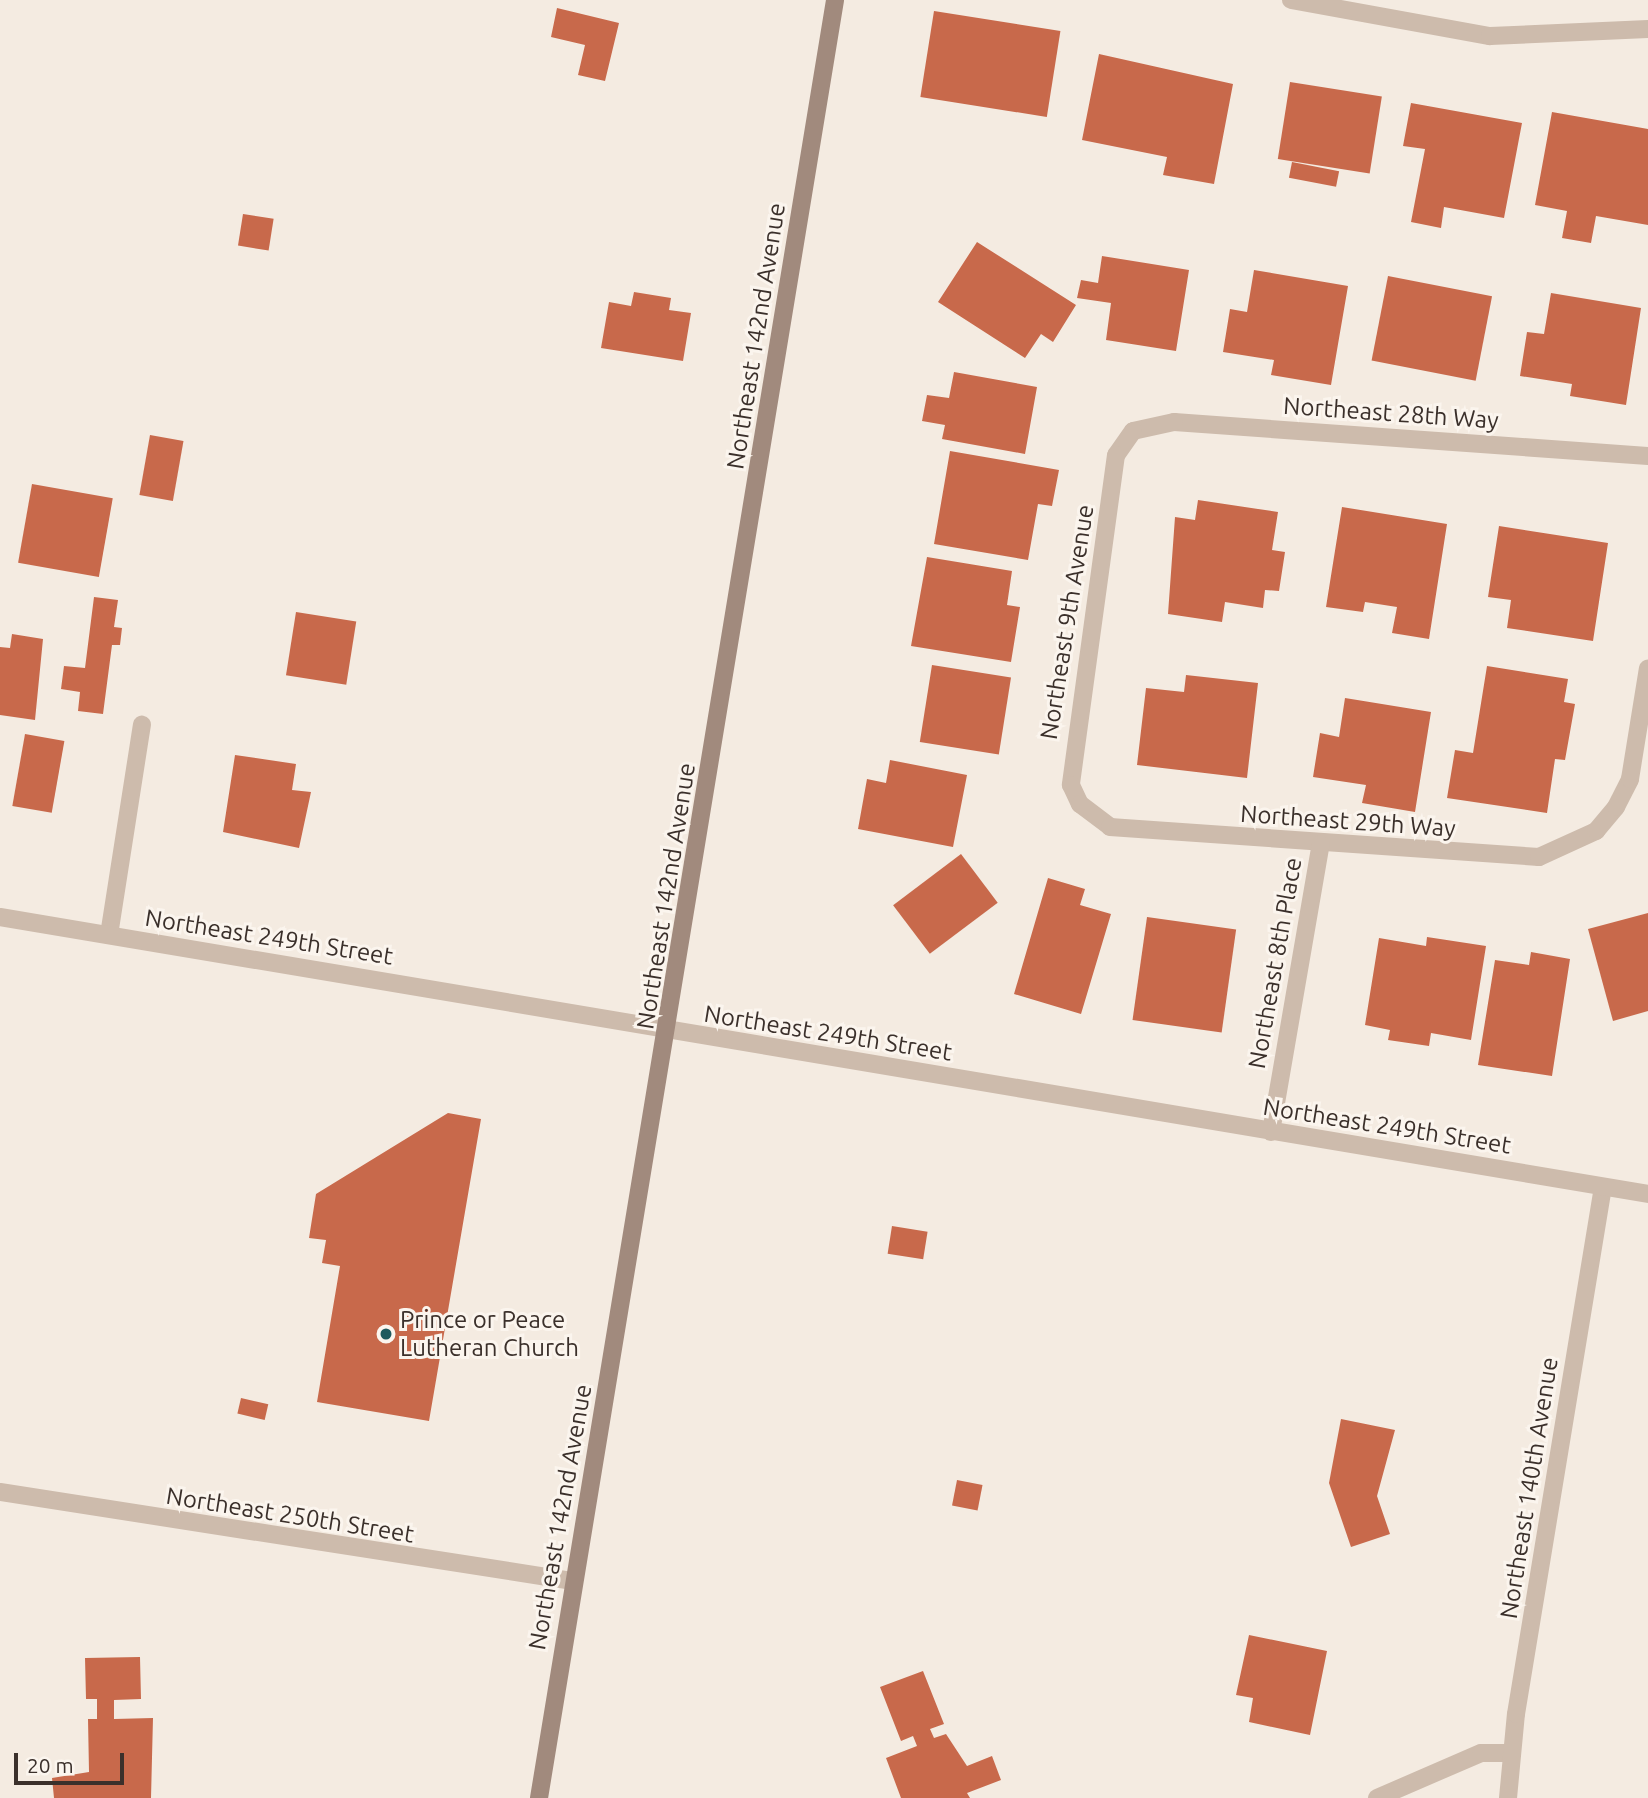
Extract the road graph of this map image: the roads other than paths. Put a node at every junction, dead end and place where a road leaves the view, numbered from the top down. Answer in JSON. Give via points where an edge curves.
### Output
{"nodes":[{"id":1,"x":835,"y":0,"type":"edge"},
{"id":2,"x":1291,"y":0,"type":"edge"},
{"id":3,"x":1648,"y":29,"type":"edge"},
{"id":4,"x":1133,"y":431,"type":"joint"},
{"id":5,"x":1648,"y":456,"type":"edge"},
{"id":6,"x":1648,"y":667,"type":"edge"},
{"id":7,"x":142,"y":726,"type":"dead end"},
{"id":8,"x":1093,"y":818,"type":"joint"},
{"id":9,"x":1321,"y":844,"type":"junction"},
{"id":10,"x":0,"y":918,"type":"edge"},
{"id":11,"x":109,"y":935,"type":"junction"},
{"id":12,"x":669,"y":1031,"type":"junction"},
{"id":13,"x":1271,"y":1132,"type":"junction"},
{"id":14,"x":1603,"y":1187,"type":"junction"},
{"id":15,"x":1648,"y":1194,"type":"edge"},
{"id":16,"x":0,"y":1492,"type":"edge"},
{"id":17,"x":573,"y":1581,"type":"junction"},
{"id":18,"x":1512,"y":1753,"type":"junction"},
{"id":19,"x":538,"y":1798,"type":"edge"},
{"id":20,"x":1377,"y":1798,"type":"edge"},
{"id":21,"x":1508,"y":1798,"type":"edge"}],
"edges":[{"from":1,"to":12,"type":"main road","name":"Northeast 142nd Avenue"},
{"from":2,"to":3,"type":"street","via":[[1490,36]]},
{"from":4,"to":5,"type":"street","name":"Northeast 28th Way","via":[[1160,421]]},
{"from":4,"to":8,"type":"street","name":"Northeast 9th Avenue","via":[[1116,455],[1070,766],[1071,785]]},
{"from":6,"to":9,"type":"street","name":"Northeast 29th Way","via":[[1630,779],[1596,831],[1539,857]]},
{"from":7,"to":11,"type":"street"},
{"from":8,"to":9,"type":"street","name":"Northeast 29th Way","via":[[1130,830]]},
{"from":9,"to":13,"type":"street","name":"Northeast 8th Place"},
{"from":10,"to":11,"type":"street","name":"Northeast 249th Street"},
{"from":11,"to":12,"type":"street","name":"Northeast 249th Street"},
{"from":12,"to":13,"type":"street","name":"Northeast 249th Street"},
{"from":12,"to":17,"type":"main road","name":"Northeast 142nd Avenue"},
{"from":13,"to":14,"type":"street","name":"Northeast 249th Street"},
{"from":14,"to":15,"type":"street","name":"Northeast 249th Street"},
{"from":14,"to":18,"type":"street","name":"Northeast 140th Avenue"},
{"from":16,"to":17,"type":"street","name":"Northeast 250th Street"},
{"from":17,"to":19,"type":"main road","name":"Northeast 142nd Avenue"},
{"from":18,"to":20,"type":"street","via":[[1481,1753]]},
{"from":18,"to":21,"type":"street","name":"Northeast 140th Avenue"}]}
